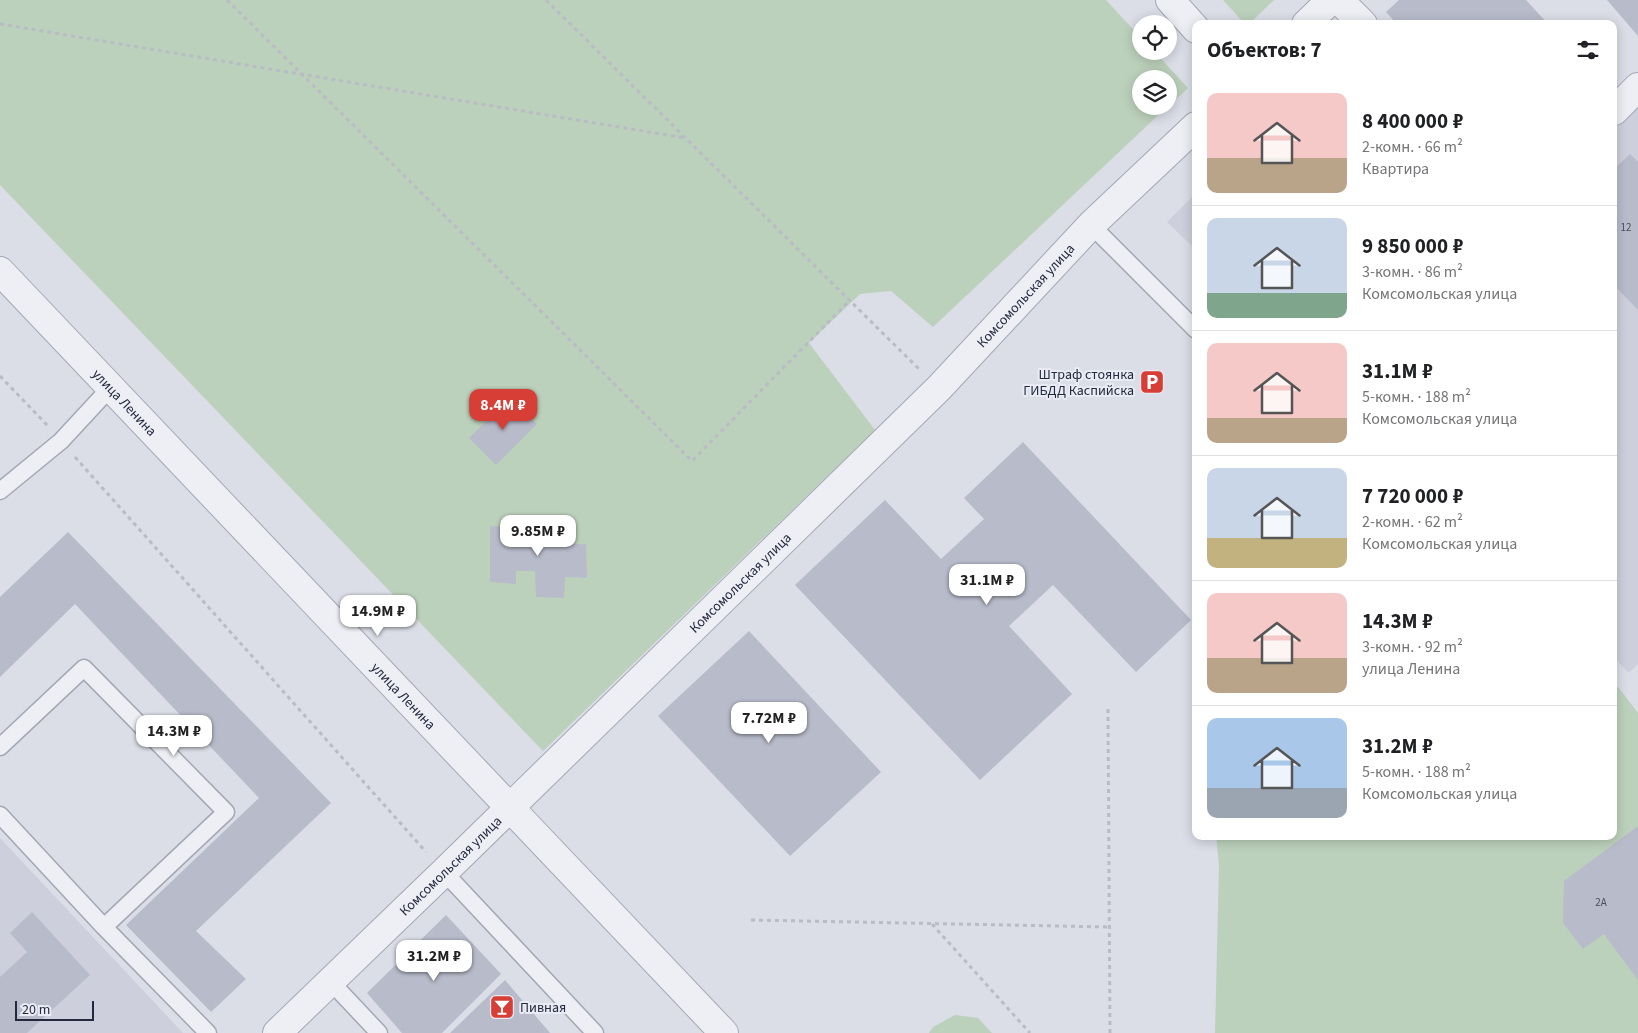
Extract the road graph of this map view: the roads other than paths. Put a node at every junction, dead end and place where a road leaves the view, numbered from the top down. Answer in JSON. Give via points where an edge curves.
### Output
{"nodes":[{"id":1,"x":1170,"y":0,"type":"edge"},
{"id":2,"x":1331,"y":0,"type":"edge"},
{"id":3,"x":1339,"y":0,"type":"edge"},
{"id":4,"x":1310,"y":20,"type":"edge"},
{"id":5,"x":1359,"y":20,"type":"edge"},
{"id":6,"x":1192,"y":25,"type":"edge"},
{"id":7,"x":1638,"y":87,"type":"edge"},
{"id":8,"x":1617,"y":108,"type":"edge"},
{"id":9,"x":1192,"y":130,"type":"edge"},
{"id":10,"x":1090,"y":225,"type":"junction"},
{"id":11,"x":0,"y":271,"type":"edge"},
{"id":12,"x":1192,"y":326,"type":"edge"},
{"id":13,"x":111,"y":387,"type":"junction"},
{"id":14,"x":0,"y":491,"type":"edge"},
{"id":15,"x":0,"y":747,"type":"edge"},
{"id":16,"x":510,"y":808,"type":"junction"},
{"id":17,"x":0,"y":815,"type":"edge"},
{"id":18,"x":444,"y":872,"type":"junction"},
{"id":19,"x":104,"y":927,"type":"junction"},
{"id":20,"x":330,"y":982,"type":"junction"},
{"id":21,"x":208,"y":1033,"type":"edge"},
{"id":22,"x":277,"y":1033,"type":"edge"},
{"id":23,"x":379,"y":1033,"type":"edge"},
{"id":24,"x":595,"y":1033,"type":"edge"},
{"id":25,"x":724,"y":1033,"type":"edge"}],
"edges":[{"from":1,"to":6,"type":"street"},
{"from":2,"to":4,"type":"street"},
{"from":3,"to":5,"type":"street"},
{"from":7,"to":8,"type":"street"},
{"from":9,"to":10,"type":"street","name":"Комсомольская улица"},
{"from":10,"to":12,"type":"lane"},
{"from":10,"to":16,"type":"street","name":"Комсомольская улица","via":[[939,388]]},
{"from":11,"to":13,"type":"street","name":"улица Ленина"},
{"from":13,"to":14,"type":"lane","via":[[61,441]]},
{"from":13,"to":16,"type":"street","name":"улица Ленина"},
{"from":15,"to":19,"type":"lane","via":[[84,668],[226,812]]},
{"from":16,"to":18,"type":"street","name":"Комсомольская улица"},
{"from":16,"to":25,"type":"street","name":"улица Ленина"},
{"from":17,"to":19,"type":"lane"},
{"from":18,"to":20,"type":"street","name":"Комсомольская улица"},
{"from":18,"to":24,"type":"lane"},
{"from":19,"to":21,"type":"lane"},
{"from":20,"to":22,"type":"street","name":"Комсомольская улица"},
{"from":20,"to":23,"type":"lane"}]}
